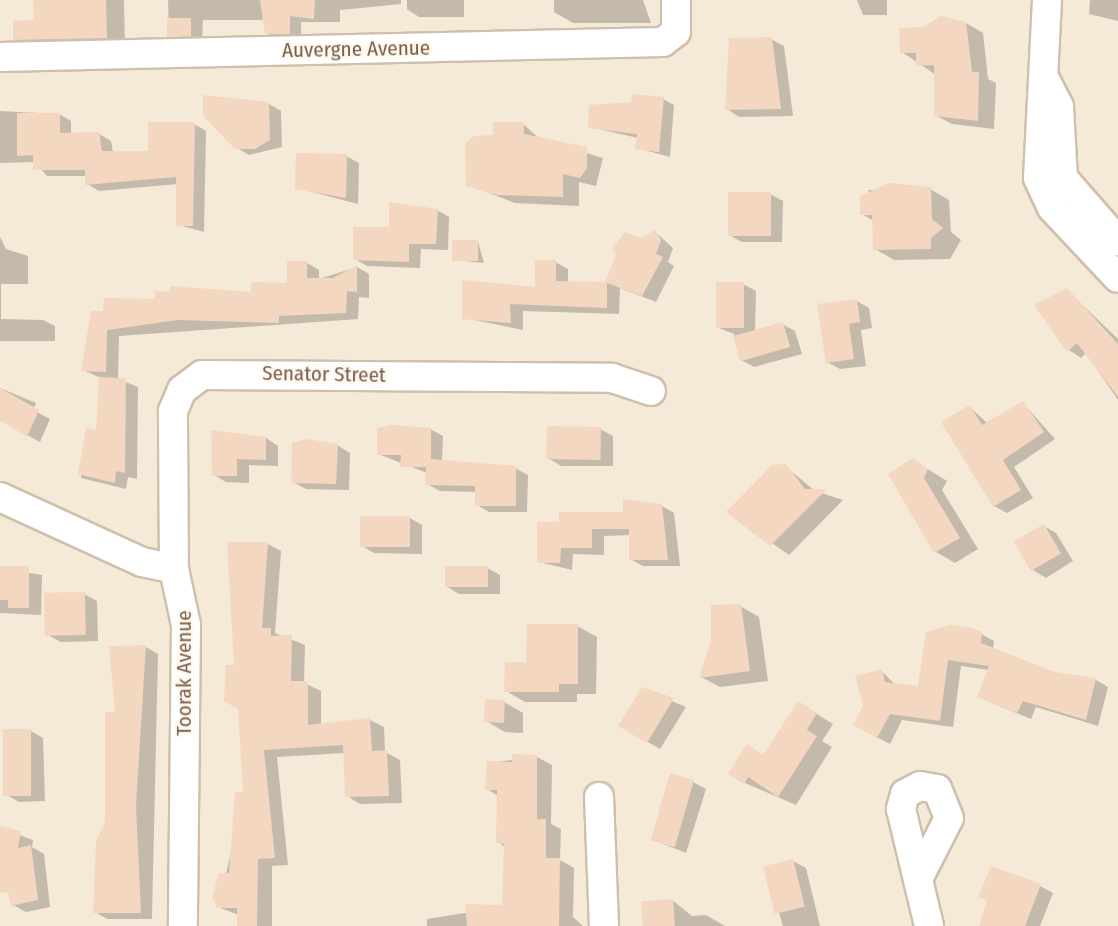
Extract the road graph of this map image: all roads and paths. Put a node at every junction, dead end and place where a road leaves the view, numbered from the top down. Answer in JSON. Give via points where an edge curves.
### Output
{"nodes":[{"id":1,"x":677,"y":0,"type":"edge"},
{"id":2,"x":1046,"y":0,"type":"edge"},
{"id":3,"x":0,"y":57,"type":"edge"},
{"id":4,"x":1046,"y":81,"type":"junction"},
{"id":5,"x":1118,"y":241,"type":"edge"},
{"id":6,"x":1118,"y":278,"type":"edge"},
{"id":7,"x":651,"y":391,"type":"dead end"},
{"id":8,"x":0,"y":497,"type":"edge"},
{"id":9,"x":174,"y":569,"type":"junction"},
{"id":10,"x":599,"y":797,"type":"dead end"},
{"id":11,"x":918,"y":879,"type":"dead end"},
{"id":12,"x":183,"y":926,"type":"edge"},
{"id":13,"x":604,"y":926,"type":"edge"},
{"id":14,"x":929,"y":926,"type":"edge"}],
"edges":[{"from":1,"to":3,"type":"street","name":"Auvergne Avenue","via":[[676,32],[663,42]]},
{"from":2,"to":4,"type":"street"},
{"from":4,"to":5,"type":"street","via":[[1059,107],[1063,178]]},
{"from":4,"to":6,"type":"street","via":[[1037,104],[1041,189],[1052,208]]},
{"from":7,"to":9,"type":"street","name":"Senator Street","via":[[612,378],[202,375],[182,390],[173,411]]},
{"from":8,"to":9,"type":"street","via":[[142,562]]},
{"from":9,"to":12,"type":"street","name":"Toorak Avenue","via":[[186,625]]},
{"from":10,"to":13,"type":"street"},
{"from":11,"to":14,"type":"street"}]}
